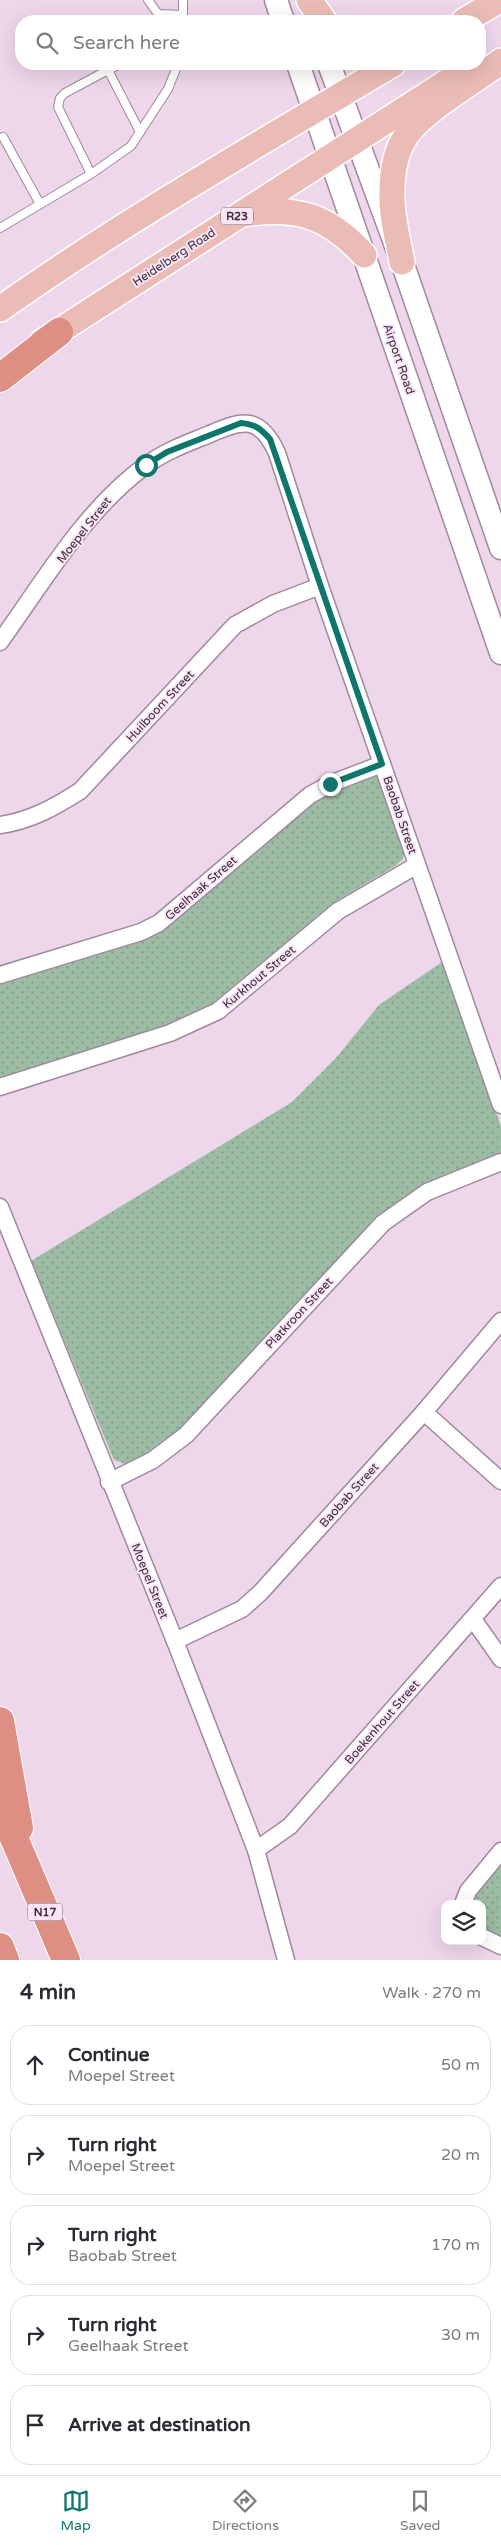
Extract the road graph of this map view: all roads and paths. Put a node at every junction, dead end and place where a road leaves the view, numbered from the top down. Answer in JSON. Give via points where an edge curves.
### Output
{"nodes":[{"id":1,"x":148,"y":0,"type":"edge"},
{"id":2,"x":183,"y":0,"type":"edge"},
{"id":3,"x":276,"y":0,"type":"edge"},
{"id":4,"x":308,"y":0,"type":"edge"},
{"id":5,"x":499,"y":0,"type":"edge"},
{"id":6,"x":164,"y":15,"type":"edge"},
{"id":7,"x":183,"y":15,"type":"edge"},
{"id":8,"x":281,"y":15,"type":"edge"},
{"id":9,"x":312,"y":15,"type":"edge"},
{"id":10,"x":319,"y":15,"type":"edge"},
{"id":11,"x":474,"y":15,"type":"edge"},
{"id":12,"x":501,"y":50,"type":"edge"},
{"id":13,"x":486,"y":58,"type":"edge"},
{"id":14,"x":501,"y":61,"type":"edge"},
{"id":15,"x":108,"y":70,"type":"joint"},
{"id":16,"x":176,"y":70,"type":"edge"},
{"id":17,"x":300,"y":70,"type":"edge"},
{"id":18,"x":332,"y":70,"type":"edge"},
{"id":19,"x":383,"y":70,"type":"edge"},
{"id":20,"x":465,"y":70,"type":"edge"},
{"id":21,"x":341,"y":95,"type":"junction"},
{"id":22,"x":314,"y":111,"type":"junction"},
{"id":23,"x":140,"y":132,"type":"junction"},
{"id":24,"x":3,"y":137,"type":"dead end"},
{"id":25,"x":357,"y":138,"type":"junction"},
{"id":26,"x":330,"y":156,"type":"junction"},
{"id":27,"x":92,"y":174,"type":"junction"},
{"id":28,"x":40,"y":204,"type":"junction"},
{"id":29,"x":240,"y":215,"type":"junction"},
{"id":30,"x":0,"y":228,"type":"edge"},
{"id":31,"x":364,"y":255,"type":"junction"},
{"id":32,"x":402,"y":262,"type":"junction"},
{"id":33,"x":0,"y":310,"type":"edge"},
{"id":34,"x":58,"y":332,"type":"junction"},
{"id":35,"x":0,"y":369,"type":"edge"},
{"id":36,"x":0,"y":378,"type":"edge"},
{"id":37,"x":270,"y":439,"type":"joint"},
{"id":38,"x":501,"y":548,"type":"edge"},
{"id":39,"x":320,"y":586,"type":"junction"},
{"id":40,"x":0,"y":642,"type":"edge"},
{"id":41,"x":501,"y":653,"type":"edge"},
{"id":42,"x":382,"y":764,"type":"junction"},
{"id":43,"x":0,"y":824,"type":"edge"},
{"id":44,"x":417,"y":866,"type":"junction"},
{"id":45,"x":0,"y":975,"type":"edge"},
{"id":46,"x":0,"y":1088,"type":"edge"},
{"id":47,"x":501,"y":1105,"type":"edge"},
{"id":48,"x":501,"y":1162,"type":"edge"},
{"id":49,"x":0,"y":1207,"type":"edge"},
{"id":50,"x":501,"y":1321,"type":"edge"},
{"id":51,"x":424,"y":1412,"type":"junction"},
{"id":52,"x":501,"y":1480,"type":"edge"},
{"id":53,"x":109,"y":1482,"type":"junction"},
{"id":54,"x":501,"y":1586,"type":"edge"},
{"id":55,"x":473,"y":1619,"type":"junction"},
{"id":56,"x":175,"y":1641,"type":"junction"},
{"id":57,"x":501,"y":1659,"type":"edge"},
{"id":58,"x":0,"y":1721,"type":"edge"},
{"id":59,"x":0,"y":1805,"type":"edge"},
{"id":60,"x":256,"y":1850,"type":"junction"},
{"id":61,"x":501,"y":1851,"type":"edge"},
{"id":62,"x":25,"y":1864,"type":"junction"},
{"id":63,"x":465,"y":1900,"type":"edge"},
{"id":64,"x":486,"y":1939,"type":"edge"},
{"id":65,"x":501,"y":1946,"type":"edge"},
{"id":66,"x":0,"y":1948,"type":"edge"},
{"id":67,"x":5,"y":1960,"type":"edge"},
{"id":68,"x":66,"y":1960,"type":"edge"},
{"id":69,"x":286,"y":1960,"type":"edge"}],
"edges":[{"from":1,"to":6,"type":"lane","via":[[158,14]]},
{"from":2,"to":7,"type":"lane"},
{"from":3,"to":8,"type":"main road"},
{"from":4,"to":9,"type":"main road"},
{"from":4,"to":10,"type":"main road"},
{"from":5,"to":11,"type":"main road"},
{"from":12,"to":13,"type":"main road"},
{"from":14,"to":32,"type":"main road","via":[[430,112],[411,128],[402,141],[391,194]]},
{"from":15,"to":23,"type":"lane"},
{"from":15,"to":27,"type":"lane","via":[[65,93],[58,106]]},
{"from":16,"to":23,"type":"lane","via":[[168,89]]},
{"from":17,"to":22,"type":"main road","name":"Airport Road"},
{"from":18,"to":21,"type":"main road"},
{"from":19,"to":21,"type":"main road"},
{"from":20,"to":25,"type":"main road","name":"Heidelberg Road","number":"R23"},
{"from":21,"to":22,"type":"main road"},
{"from":21,"to":25,"type":"main road"},
{"from":22,"to":26,"type":"main road","name":"Airport Road"},
{"from":22,"to":33,"type":"main road","via":[[141,215]]},
{"from":23,"to":27,"type":"lane","via":[[130,146]]},
{"from":24,"to":28,"type":"lane"},
{"from":25,"to":26,"type":"main road","name":"Heidelberg Road","number":"R23"},
{"from":25,"to":32,"type":"main road"},
{"from":26,"to":29,"type":"main road","name":"Heidelberg Road","number":"R23"},
{"from":26,"to":31,"type":"main road","name":"Airport Road"},
{"from":27,"to":28,"type":"lane"},
{"from":28,"to":30,"type":"lane"},
{"from":29,"to":31,"type":"main road","via":[[279,211],[310,216],[346,235]]},
{"from":29,"to":34,"type":"main road","name":"Heidelberg Road","number":"R23"},
{"from":31,"to":41,"type":"main road","name":"Airport Road"},
{"from":32,"to":38,"type":"main road"},
{"from":34,"to":35,"type":"main road","name":"Heidelberg Road","number":"R23"},
{"from":34,"to":36,"type":"highway"},
{"from":37,"to":39,"type":"street","name":"Baobab Street"},
{"from":37,"to":40,"type":"street","name":"Moepel Street","via":[[252,423],[241,423],[167,452],[146,465],[118,488],[92,516]]},
{"from":39,"to":42,"type":"street","name":"Baobab Street"},
{"from":39,"to":43,"type":"street","name":"Huilboom Street","via":[[273,604],[235,625],[80,791],[33,816]]},
{"from":42,"to":44,"type":"street","name":"Baobab Street"},
{"from":42,"to":45,"type":"street","name":"Geelhaak Street","via":[[310,794],[159,923],[141,932]]},
{"from":44,"to":46,"type":"street","name":"Kurkhout Street","via":[[338,911],[238,996],[197,1023]]},
{"from":44,"to":47,"type":"street","name":"Baobab Street"},
{"from":48,"to":53,"type":"street","name":"Platkroon Street","via":[[427,1192],[383,1223],[186,1435],[153,1460]]},
{"from":49,"to":53,"type":"street","name":"Moepel Street"},
{"from":50,"to":51,"type":"street","name":"Baobab Street"},
{"from":51,"to":52,"type":"street"},
{"from":51,"to":56,"type":"street","name":"Baobab Street","via":[[260,1593],[242,1609]]},
{"from":53,"to":56,"type":"street","name":"Moepel Street"},
{"from":54,"to":55,"type":"street","name":"Boekenhout Street"},
{"from":55,"to":57,"type":"street"},
{"from":55,"to":60,"type":"street","name":"Boekenhout Street","via":[[290,1826]]},
{"from":56,"to":60,"type":"street","name":"Moepel Street"},
{"from":58,"to":62,"type":"highway"},
{"from":59,"to":62,"type":"highway","number":"N17"},
{"from":60,"to":69,"type":"street","name":"Moepel Street"},
{"from":61,"to":63,"type":"street","via":[[468,1891]]},
{"from":62,"to":68,"type":"highway","number":"N17"},
{"from":64,"to":65,"type":"street"},
{"from":66,"to":67,"type":"highway"}]}
